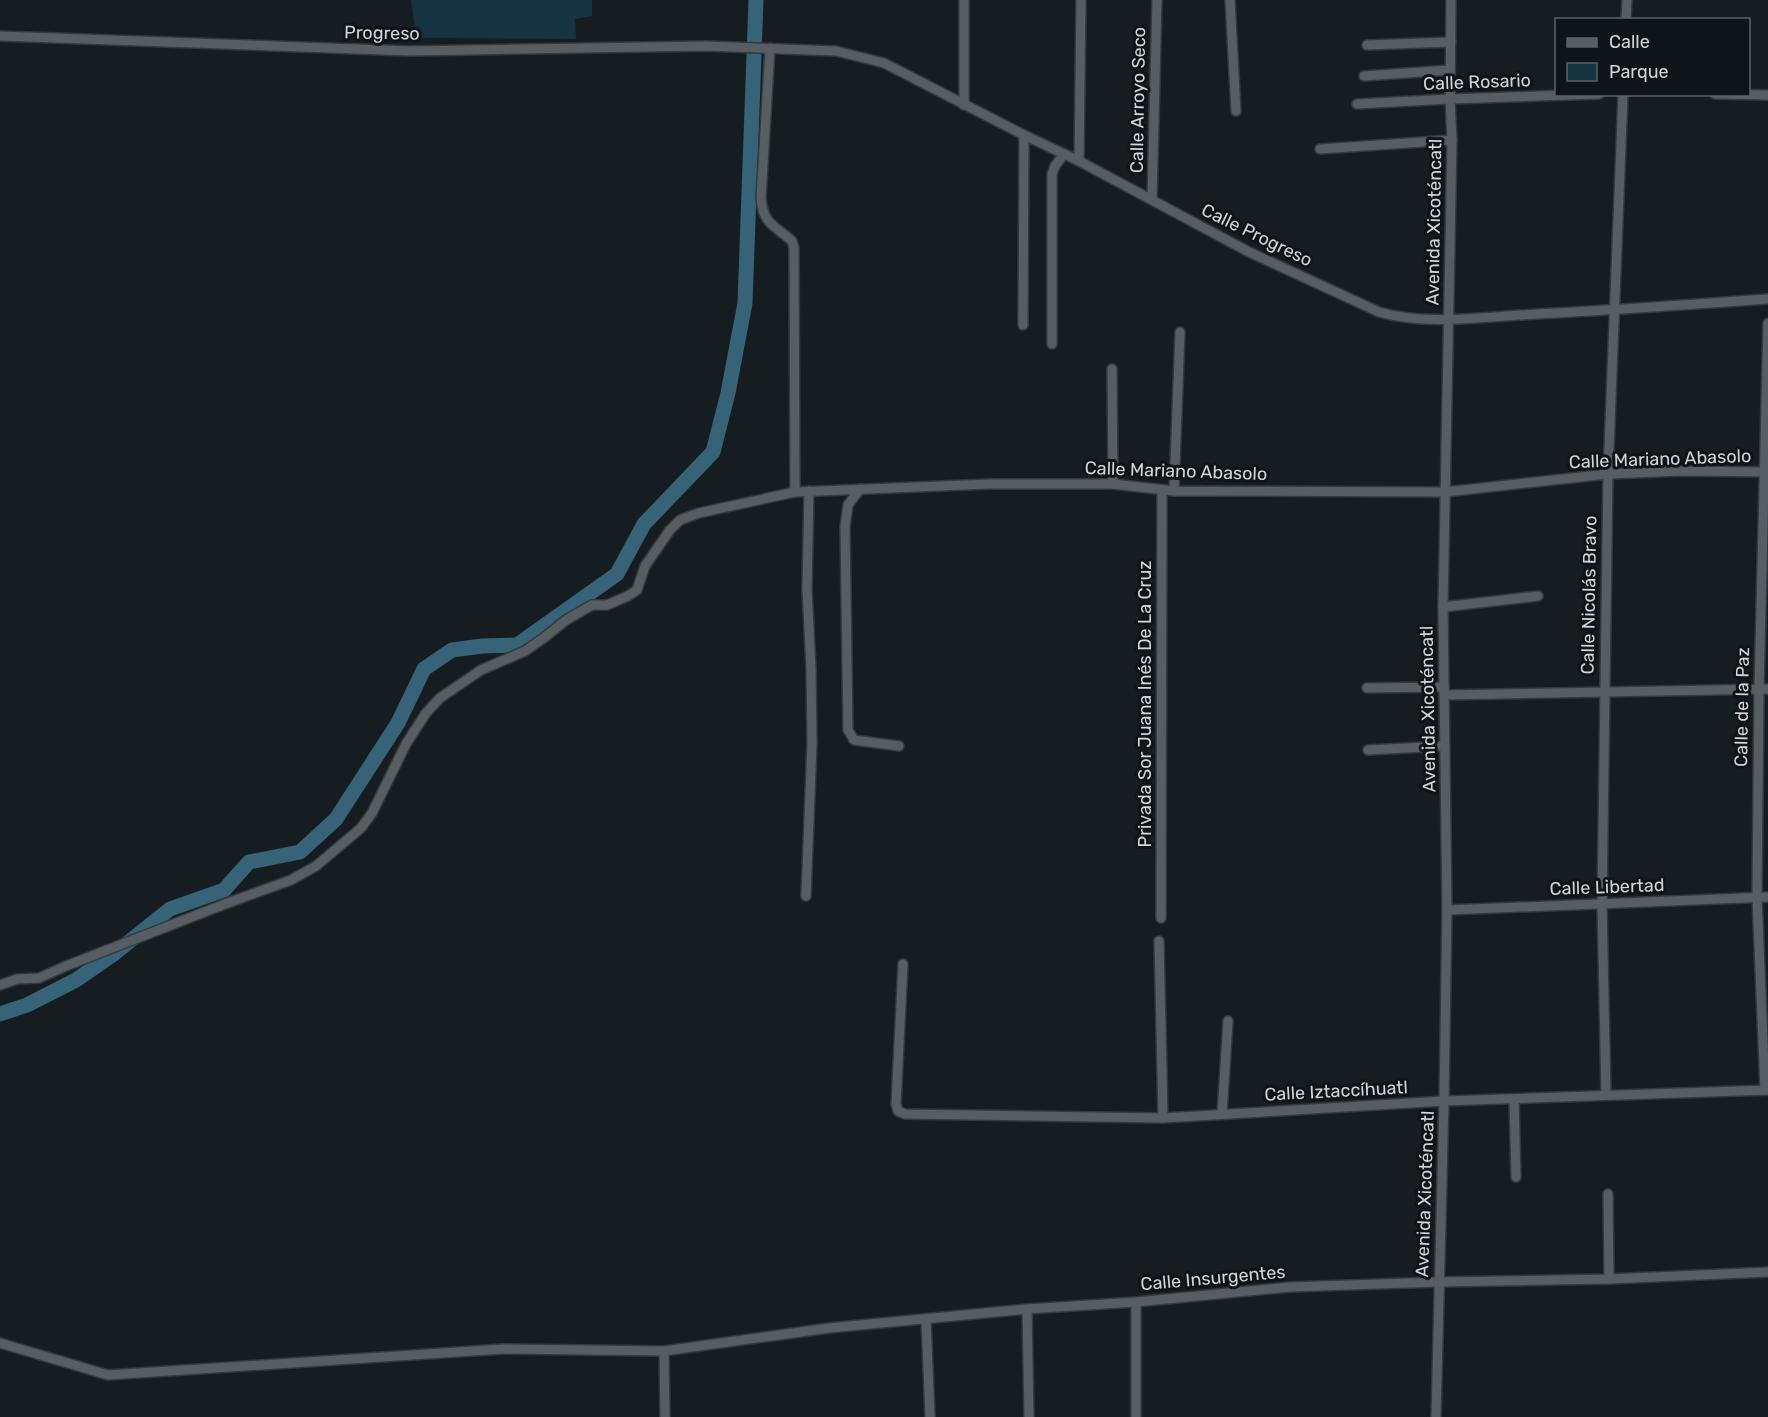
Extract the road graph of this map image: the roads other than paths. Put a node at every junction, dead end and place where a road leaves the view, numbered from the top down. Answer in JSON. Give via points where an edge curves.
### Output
{"nodes":[{"id":1,"x":964,"y":0,"type":"edge"},
{"id":2,"x":1081,"y":0,"type":"edge"},
{"id":3,"x":1157,"y":0,"type":"edge"},
{"id":4,"x":1230,"y":0,"type":"edge"},
{"id":5,"x":1451,"y":0,"type":"edge"},
{"id":6,"x":1627,"y":0,"type":"edge"},
{"id":7,"x":1626,"y":18,"type":"edge"},
{"id":8,"x":0,"y":36,"type":"edge"},
{"id":9,"x":1450,"y":42,"type":"junction"},
{"id":10,"x":1366,"y":45,"type":"dead end"},
{"id":11,"x":766,"y":47,"type":"junction"},
{"id":12,"x":1450,"y":70,"type":"junction"},
{"id":13,"x":1364,"y":76,"type":"dead end"},
{"id":14,"x":1555,"y":95,"type":"edge"},
{"id":15,"x":1750,"y":95,"type":"edge"},
{"id":16,"x":1768,"y":95,"type":"edge"},
{"id":17,"x":1623,"y":96,"type":"edge"},
{"id":18,"x":1450,"y":99,"type":"junction"},
{"id":19,"x":1357,"y":104,"type":"dead end"},
{"id":20,"x":964,"y":105,"type":"junction"},
{"id":21,"x":1236,"y":111,"type":"dead end"},
{"id":22,"x":1024,"y":135,"type":"junction"},
{"id":23,"x":1452,"y":140,"type":"junction"},
{"id":24,"x":1320,"y":149,"type":"dead end"},
{"id":25,"x":1064,"y":154,"type":"junction"},
{"id":26,"x":1079,"y":161,"type":"junction"},
{"id":27,"x":1152,"y":200,"type":"junction"},
{"id":28,"x":1768,"y":299,"type":"edge"},
{"id":29,"x":1614,"y":310,"type":"junction"},
{"id":30,"x":1449,"y":319,"type":"junction"},
{"id":31,"x":1768,"y":323,"type":"edge"},
{"id":32,"x":1023,"y":326,"type":"dead end"},
{"id":33,"x":1180,"y":332,"type":"dead end"},
{"id":34,"x":1052,"y":344,"type":"dead end"},
{"id":35,"x":1112,"y":369,"type":"dead end"},
{"id":36,"x":1766,"y":472,"type":"edge"},
{"id":37,"x":1608,"y":474,"type":"junction"},
{"id":38,"x":1113,"y":484,"type":"junction"},
{"id":39,"x":860,"y":489,"type":"junction"},
{"id":40,"x":1162,"y":490,"type":"junction"},
{"id":41,"x":809,"y":491,"type":"junction"},
{"id":42,"x":1174,"y":491,"type":"junction"},
{"id":43,"x":795,"y":492,"type":"junction"},
{"id":44,"x":1445,"y":492,"type":"junction"},
{"id":45,"x":1538,"y":596,"type":"dead end"},
{"id":46,"x":1443,"y":607,"type":"junction"},
{"id":47,"x":1367,"y":687,"type":"dead end"},
{"id":48,"x":1763,"y":689,"type":"edge"},
{"id":49,"x":1444,"y":691,"type":"junction"},
{"id":50,"x":1604,"y":692,"type":"junction"},
{"id":51,"x":899,"y":746,"type":"dead end"},
{"id":52,"x":1445,"y":746,"type":"junction"},
{"id":53,"x":1368,"y":750,"type":"dead end"},
{"id":54,"x":806,"y":896,"type":"dead end"},
{"id":55,"x":1756,"y":897,"type":"junction"},
{"id":56,"x":1768,"y":897,"type":"edge"},
{"id":57,"x":1602,"y":904,"type":"junction"},
{"id":58,"x":1447,"y":910,"type":"junction"},
{"id":59,"x":1161,"y":918,"type":"dead end"},
{"id":60,"x":1160,"y":941,"type":"dead end"},
{"id":61,"x":903,"y":964,"type":"dead end"},
{"id":62,"x":0,"y":985,"type":"edge"},
{"id":63,"x":1228,"y":1022,"type":"dead end"},
{"id":64,"x":1767,"y":1090,"type":"edge"},
{"id":65,"x":1606,"y":1095,"type":"junction"},
{"id":66,"x":1514,"y":1099,"type":"junction"},
{"id":67,"x":1444,"y":1101,"type":"junction"},
{"id":68,"x":1222,"y":1114,"type":"junction"},
{"id":69,"x":1162,"y":1118,"type":"junction"},
{"id":70,"x":1516,"y":1177,"type":"dead end"},
{"id":71,"x":1608,"y":1194,"type":"dead end"},
{"id":72,"x":1768,"y":1272,"type":"edge"},
{"id":73,"x":1609,"y":1279,"type":"junction"},
{"id":74,"x":1438,"y":1282,"type":"junction"},
{"id":75,"x":1136,"y":1302,"type":"junction"},
{"id":76,"x":1028,"y":1309,"type":"junction"},
{"id":77,"x":926,"y":1319,"type":"junction"},
{"id":78,"x":0,"y":1343,"type":"edge"},
{"id":79,"x":664,"y":1351,"type":"junction"},
{"id":80,"x":665,"y":1417,"type":"edge"},
{"id":81,"x":930,"y":1417,"type":"edge"},
{"id":82,"x":1029,"y":1417,"type":"edge"},
{"id":83,"x":1136,"y":1417,"type":"edge"},
{"id":84,"x":1436,"y":1417,"type":"edge"}],
"edges":[{"from":1,"to":20,"type":"street"},
{"from":2,"to":26,"type":"street"},
{"from":3,"to":27,"type":"street","name":"Calle Arroyo Seco"},
{"from":4,"to":21,"type":"street"},
{"from":5,"to":9,"type":"street","name":"Avenida Xicoténcatl"},
{"from":6,"to":7,"type":"street"},
{"from":8,"to":11,"type":"street","name":"Progreso","via":[[410,51]]},
{"from":9,"to":10,"type":"street"},
{"from":9,"to":12,"type":"street","name":"Avenida Xicoténcatl"},
{"from":11,"to":20,"type":"street","name":"Calle Progreso","via":[[836,51],[867,58]]},
{"from":11,"to":43,"type":"street","via":[[761,198],[773,228],[792,241],[794,248]]},
{"from":12,"to":13,"type":"street"},
{"from":12,"to":18,"type":"street","name":"Avenida Xicoténcatl"},
{"from":14,"to":18,"type":"street","name":"Calle Rosario"},
{"from":15,"to":16,"type":"street"},
{"from":17,"to":29,"type":"street","name":"Calle Nicolás Bravo"},
{"from":18,"to":19,"type":"street","name":"Calle Rosario"},
{"from":18,"to":23,"type":"street","name":"Avenida Xicoténcatl"},
{"from":20,"to":22,"type":"street","name":"Calle Progreso"},
{"from":22,"to":25,"type":"street","name":"Calle Progreso"},
{"from":22,"to":32,"type":"street"},
{"from":23,"to":24,"type":"street"},
{"from":23,"to":30,"type":"street","name":"Avenida Xicoténcatl"},
{"from":25,"to":26,"type":"street","name":"Calle Progreso"},
{"from":25,"to":34,"type":"street","via":[[1052,174]]},
{"from":26,"to":27,"type":"street","name":"Calle Progreso"},
{"from":27,"to":30,"type":"street","name":"Calle Progreso","via":[[1249,252],[1379,312],[1398,318]]},
{"from":28,"to":29,"type":"street","name":"Calle Progreso"},
{"from":29,"to":30,"type":"street","name":"Calle Progreso"},
{"from":29,"to":37,"type":"street","name":"Calle Nicolás Bravo"},
{"from":30,"to":44,"type":"street","name":"Avenida Xicoténcatl"},
{"from":31,"to":36,"type":"street","name":"Calle de la Paz"},
{"from":33,"to":42,"type":"street"},
{"from":35,"to":38,"type":"street"},
{"from":36,"to":37,"type":"street","name":"Calle Mariano Abasolo"},
{"from":36,"to":48,"type":"street","name":"Calle de la Paz"},
{"from":37,"to":44,"type":"street","name":"Calle Mariano Abasolo"},
{"from":37,"to":50,"type":"street","name":"Calle Nicolás Bravo"},
{"from":38,"to":39,"type":"street","name":"Calle Mariano Abasolo"},
{"from":38,"to":40,"type":"street","name":"Calle Mariano Abasolo"},
{"from":39,"to":41,"type":"street","name":"Calle Mariano Abasolo"},
{"from":39,"to":51,"type":"street","via":[[848,505],[845,527],[848,730],[854,740]]},
{"from":40,"to":42,"type":"street","name":"Calle Mariano Abasolo"},
{"from":40,"to":59,"type":"street","name":"Privada Sor Juana Inés De La Cruz"},
{"from":41,"to":43,"type":"street","name":"Calle Mariano Abasolo"},
{"from":41,"to":54,"type":"street","via":[[807,590],[812,743]]},
{"from":42,"to":44,"type":"street","name":"Calle Mariano Abasolo"},
{"from":43,"to":62,"type":"street","name":"Calle Mariano Abasolo","via":[[680,520],[645,566],[637,590],[607,604],[592,605],[525,651],[481,670],[440,698],[406,744],[361,828],[315,866],[291,880],[39,978]]},
{"from":44,"to":46,"type":"street","name":"Avenida Xicoténcatl"},
{"from":45,"to":46,"type":"street"},
{"from":46,"to":49,"type":"street","name":"Avenida Xicoténcatl"},
{"from":47,"to":49,"type":"street"},
{"from":48,"to":50,"type":"street"},
{"from":48,"to":55,"type":"street","name":"Calle de la Paz"},
{"from":49,"to":50,"type":"street"},
{"from":49,"to":52,"type":"street","name":"Avenida Xicoténcatl"},
{"from":50,"to":57,"type":"street","name":"Calle Nicolás Bravo"},
{"from":52,"to":53,"type":"street"},
{"from":52,"to":58,"type":"street","name":"Avenida Xicoténcatl"},
{"from":55,"to":56,"type":"street","name":"Calle Libertad"},
{"from":55,"to":57,"type":"street","name":"Calle Libertad"},
{"from":55,"to":64,"type":"street","name":"Calle de la Paz"},
{"from":57,"to":58,"type":"street","name":"Calle Libertad"},
{"from":57,"to":65,"type":"street","name":"Calle Nicolás Bravo"},
{"from":58,"to":67,"type":"street","name":"Avenida Xicoténcatl"},
{"from":60,"to":69,"type":"street"},
{"from":61,"to":69,"type":"street","name":"Calle Iztaccíhuatl","via":[[898,1111]]},
{"from":63,"to":68,"type":"street"},
{"from":64,"to":65,"type":"street","name":"Calle Iztaccíhuatl"},
{"from":65,"to":66,"type":"street","name":"Calle Iztaccíhuatl"},
{"from":66,"to":67,"type":"street","name":"Calle Iztaccíhuatl"},
{"from":66,"to":70,"type":"street"},
{"from":67,"to":68,"type":"street","name":"Calle Iztaccíhuatl"},
{"from":67,"to":74,"type":"street","name":"Avenida Xicoténcatl"},
{"from":68,"to":69,"type":"street","name":"Calle Iztaccíhuatl"},
{"from":71,"to":73,"type":"street"},
{"from":72,"to":73,"type":"street","name":"Calle Insurgentes"},
{"from":73,"to":74,"type":"street","name":"Calle Insurgentes"},
{"from":74,"to":75,"type":"street","name":"Calle Insurgentes","via":[[1290,1287]]},
{"from":74,"to":84,"type":"street","name":"Avenida Xicoténcatl"},
{"from":75,"to":76,"type":"street","name":"Calle Insurgentes"},
{"from":75,"to":83,"type":"street"},
{"from":76,"to":77,"type":"street","name":"Calle Insurgentes"},
{"from":76,"to":82,"type":"street"},
{"from":77,"to":79,"type":"street","name":"Calle Insurgentes"},
{"from":77,"to":81,"type":"street"},
{"from":78,"to":79,"type":"street","name":"Calle Insurgentes","via":[[108,1375],[503,1348]]},
{"from":79,"to":80,"type":"street"}]}
